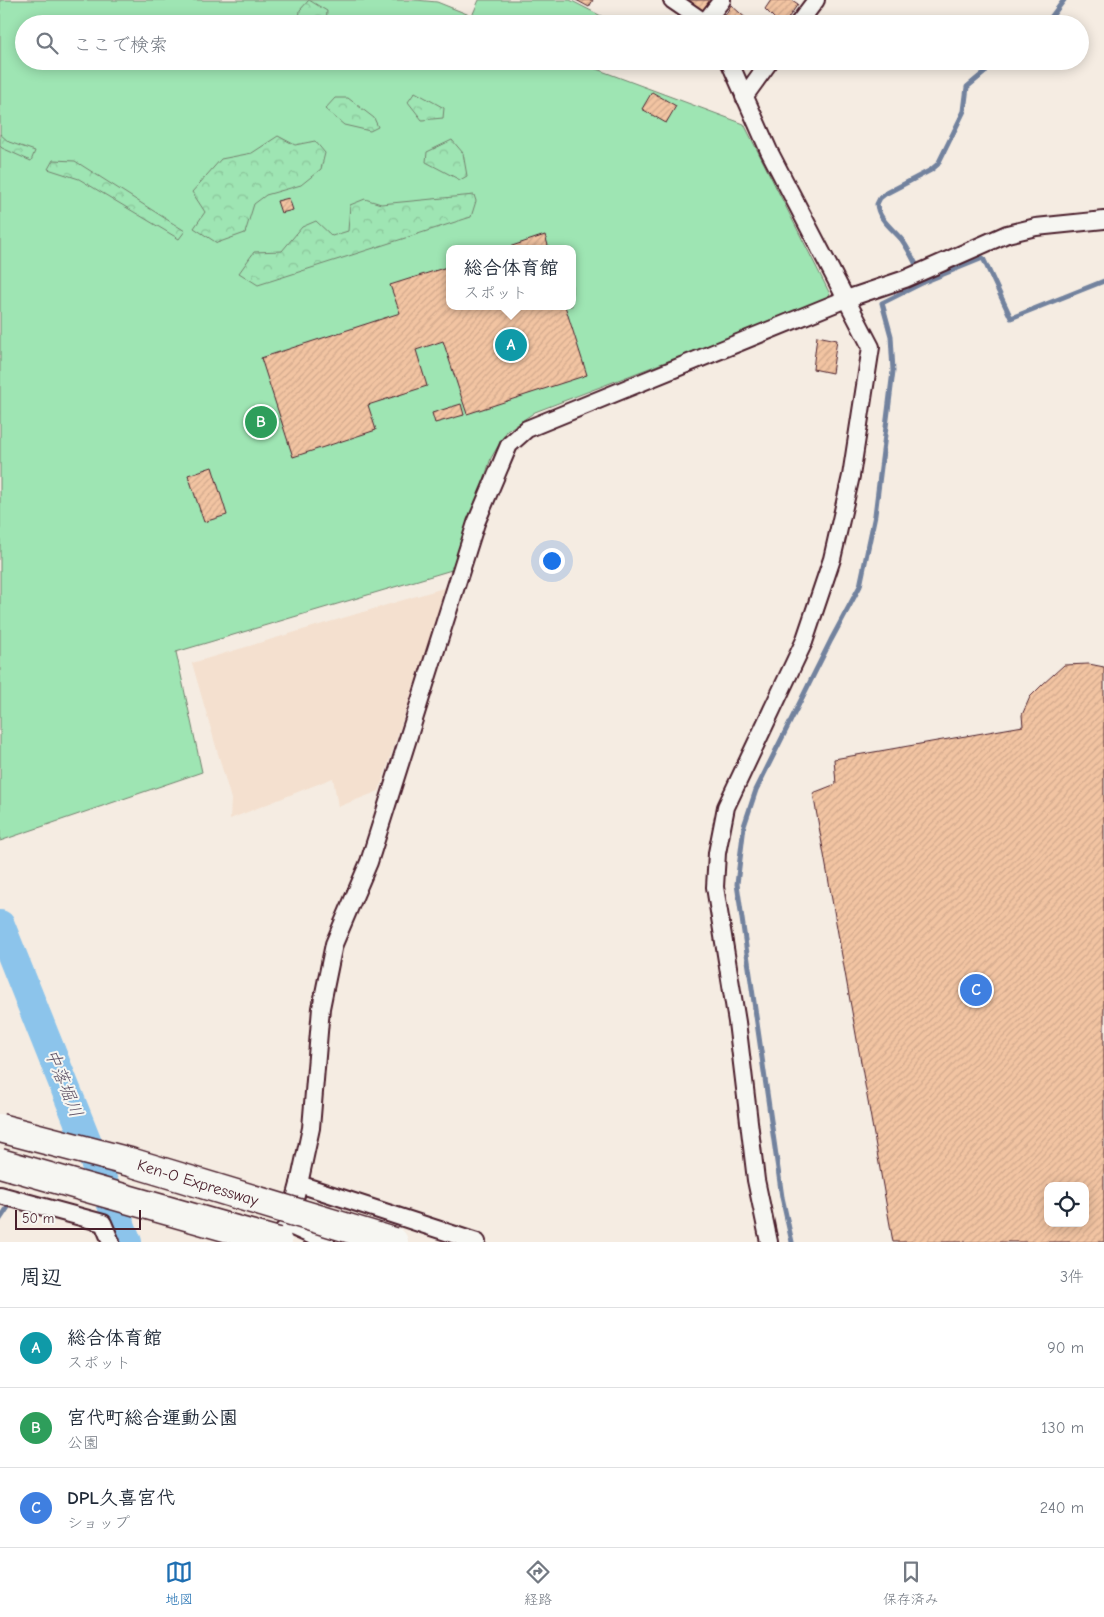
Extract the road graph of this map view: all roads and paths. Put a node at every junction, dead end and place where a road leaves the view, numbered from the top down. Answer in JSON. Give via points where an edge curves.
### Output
{"nodes":[{"id":1,"x":672,"y":0,"type":"edge"},
{"id":2,"x":722,"y":0,"type":"edge"},
{"id":3,"x":816,"y":0,"type":"edge"},
{"id":4,"x":694,"y":15,"type":"edge"},
{"id":5,"x":712,"y":15,"type":"edge"},
{"id":6,"x":805,"y":15,"type":"edge"},
{"id":7,"x":733,"y":70,"type":"edge"},
{"id":8,"x":764,"y":70,"type":"edge"},
{"id":9,"x":744,"y":97,"type":"junction"},
{"id":10,"x":1104,"y":220,"type":"edge"},
{"id":11,"x":846,"y":299,"type":"junction"},
{"id":12,"x":0,"y":1128,"type":"edge"},
{"id":13,"x":0,"y":1164,"type":"edge"},
{"id":14,"x":299,"y":1184,"type":"junction"},
{"id":15,"x":0,"y":1195,"type":"edge"},
{"id":16,"x":283,"y":1233,"type":"edge"},
{"id":17,"x":111,"y":1242,"type":"edge"},
{"id":18,"x":273,"y":1242,"type":"edge"},
{"id":19,"x":326,"y":1242,"type":"edge"},
{"id":20,"x":394,"y":1242,"type":"edge"},
{"id":21,"x":476,"y":1242,"type":"edge"},
{"id":22,"x":769,"y":1242,"type":"edge"}],
"edges":[{"from":1,"to":4,"type":"street"},
{"from":2,"to":5,"type":"street"},
{"from":3,"to":6,"type":"street"},
{"from":7,"to":9,"type":"street"},
{"from":8,"to":9,"type":"street"},
{"from":9,"to":11,"type":"street"},
{"from":10,"to":11,"type":"street","via":[[1036,227],[1007,234],[904,279]]},
{"from":11,"to":14,"type":"street","via":[[527,429],[509,445],[476,523],[369,862],[334,944],[321,1008],[310,1128]]},
{"from":11,"to":22,"type":"street","via":[[871,347],[851,476],[832,559],[804,642],[726,807],[717,853],[715,886],[737,1022],[756,1180]]},
{"from":12,"to":20,"type":"highway","name":"Ken-O Expressway","bridge":true,"via":[[139,1164]]},
{"from":13,"to":16,"type":"highway","bridge":true},
{"from":14,"to":16,"type":"street"},
{"from":14,"to":21,"type":"street"},
{"from":15,"to":17,"type":"street","via":[[103,1223]]},
{"from":16,"to":18,"type":"street"},
{"from":16,"to":19,"type":"street"}]}
